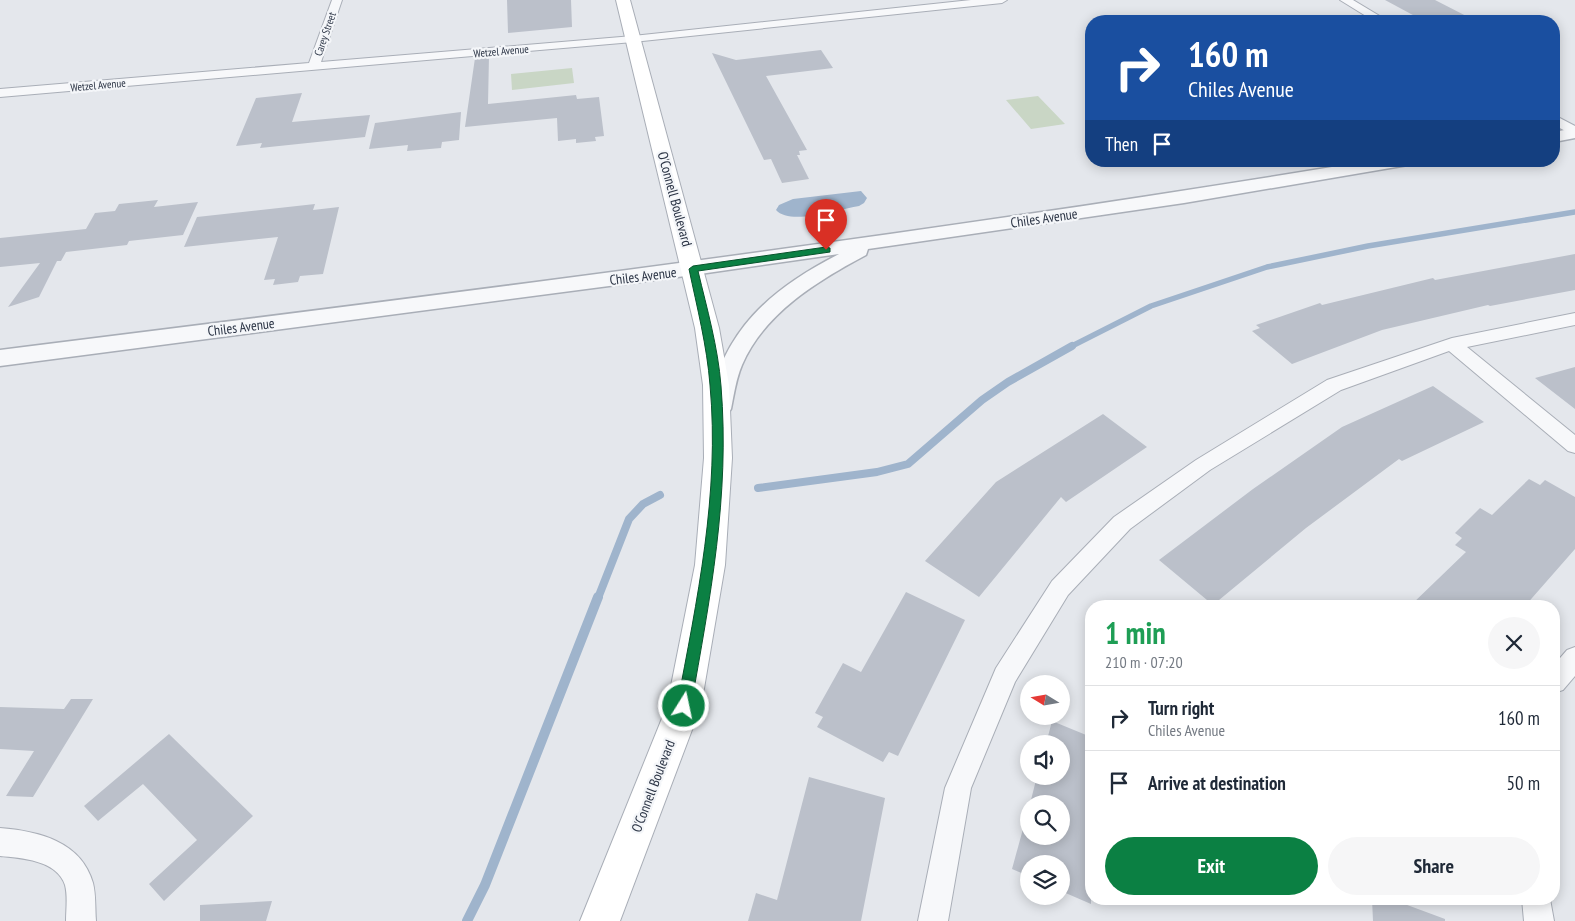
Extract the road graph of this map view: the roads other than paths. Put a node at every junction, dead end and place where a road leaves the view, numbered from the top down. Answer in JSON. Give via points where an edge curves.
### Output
{"nodes":[{"id":1,"x":337,"y":0,"type":"edge"},
{"id":2,"x":623,"y":0,"type":"edge"},
{"id":3,"x":1002,"y":0,"type":"edge"},
{"id":4,"x":1345,"y":0,"type":"edge"},
{"id":5,"x":1371,"y":15,"type":"edge"},
{"id":6,"x":633,"y":39,"type":"junction"},
{"id":7,"x":313,"y":68,"type":"junction"},
{"id":8,"x":0,"y":93,"type":"edge"},
{"id":9,"x":1560,"y":123,"type":"edge"},
{"id":10,"x":1575,"y":132,"type":"edge"},
{"id":11,"x":1560,"y":136,"type":"edge"},
{"id":12,"x":1364,"y":167,"type":"edge"},
{"id":13,"x":885,"y":242,"type":"junction"},
{"id":14,"x":693,"y":269,"type":"junction"},
{"id":15,"x":1575,"y":319,"type":"edge"},
{"id":16,"x":1452,"y":344,"type":"junction"},
{"id":17,"x":0,"y":358,"type":"edge"},
{"id":18,"x":718,"y":414,"type":"junction"},
{"id":19,"x":1575,"y":446,"type":"edge"},
{"id":20,"x":1575,"y":658,"type":"edge"},
{"id":21,"x":1560,"y":675,"type":"edge"},
{"id":22,"x":0,"y":842,"type":"edge"},
{"id":23,"x":1537,"y":905,"type":"edge"},
{"id":24,"x":81,"y":921,"type":"edge"},
{"id":25,"x":600,"y":921,"type":"edge"},
{"id":26,"x":933,"y":921,"type":"edge"},
{"id":27,"x":1539,"y":921,"type":"edge"}],
"edges":[{"from":1,"to":7,"type":"street","name":"Carey Street"},
{"from":2,"to":6,"type":"main road","name":"O'Connell Boulevard"},
{"from":3,"to":6,"type":"street","name":"Wetzel Avenue"},
{"from":4,"to":5,"type":"street"},
{"from":6,"to":7,"type":"street","name":"Wetzel Avenue"},
{"from":6,"to":14,"type":"main road","name":"O'Connell Boulevard"},
{"from":7,"to":8,"type":"street","name":"Wetzel Avenue"},
{"from":9,"to":10,"type":"street"},
{"from":10,"to":11,"type":"street"},
{"from":12,"to":13,"type":"street","name":"Chiles Avenue"},
{"from":13,"to":14,"type":"street","name":"Chiles Avenue"},
{"from":13,"to":18,"type":"street","via":[[863,249],[823,272],[756,326],[732,363]]},
{"from":14,"to":17,"type":"street","name":"Chiles Avenue"},
{"from":14,"to":18,"type":"main road","name":"O'Connell Boulevard","via":[[707,328]]},
{"from":15,"to":16,"type":"street"},
{"from":16,"to":19,"type":"street"},
{"from":16,"to":26,"type":"street","via":[[1334,385],[1212,460],[1122,524],[1060,588],[1004,676],[958,788]]},
{"from":18,"to":25,"type":"main road","name":"O'Connell Boulevard","via":[[710,564],[684,706]]},
{"from":20,"to":21,"type":"street"},
{"from":22,"to":24,"type":"street","via":[[38,848],[62,858],[78,879]]},
{"from":23,"to":27,"type":"street"}]}
